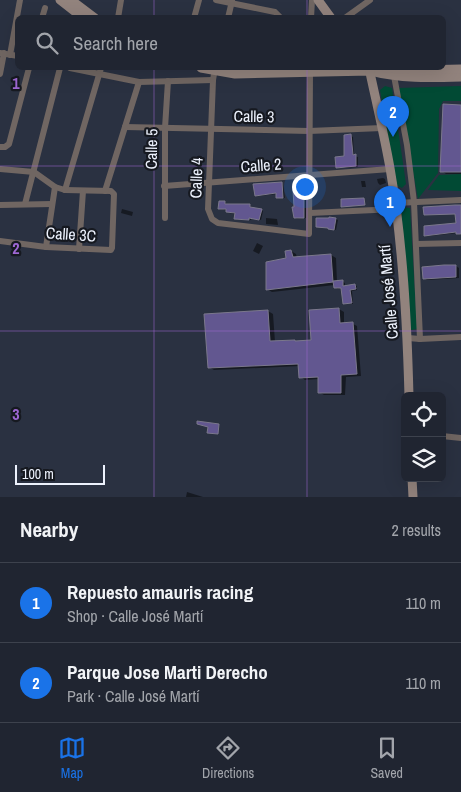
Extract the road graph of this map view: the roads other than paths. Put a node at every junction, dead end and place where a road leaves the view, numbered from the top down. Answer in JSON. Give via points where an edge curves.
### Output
{"nodes":[{"id":1,"x":20,"y":0,"type":"edge"},
{"id":2,"x":60,"y":0,"type":"edge"},
{"id":3,"x":71,"y":0,"type":"edge"},
{"id":4,"x":121,"y":0,"type":"edge"},
{"id":5,"x":199,"y":0,"type":"edge"},
{"id":6,"x":216,"y":0,"type":"edge"},
{"id":7,"x":312,"y":0,"type":"edge"},
{"id":8,"x":318,"y":0,"type":"edge"},
{"id":9,"x":370,"y":0,"type":"edge"},
{"id":10,"x":232,"y":2,"type":"edge"},
{"id":11,"x":45,"y":8,"type":"dead end"},
{"id":12,"x":17,"y":15,"type":"edge"},
{"id":13,"x":43,"y":15,"type":"edge"},
{"id":14,"x":84,"y":15,"type":"edge"},
{"id":15,"x":118,"y":15,"type":"edge"},
{"id":16,"x":195,"y":15,"type":"edge"},
{"id":17,"x":229,"y":15,"type":"edge"},
{"id":18,"x":278,"y":15,"type":"edge"},
{"id":19,"x":312,"y":15,"type":"edge"},
{"id":20,"x":330,"y":15,"type":"edge"},
{"id":21,"x":349,"y":15,"type":"edge"},
{"id":22,"x":15,"y":22,"type":"edge"},
{"id":23,"x":8,"y":54,"type":"edge"},
{"id":24,"x":28,"y":70,"type":"edge"},
{"id":25,"x":60,"y":70,"type":"edge"},
{"id":26,"x":354,"y":70,"type":"edge"},
{"id":27,"x":369,"y":70,"type":"edge"},
{"id":28,"x":373,"y":70,"type":"edge"},
{"id":29,"x":418,"y":70,"type":"edge"},
{"id":30,"x":446,"y":70,"type":"edge"},
{"id":31,"x":446,"y":70,"type":"edge"},
{"id":32,"x":461,"y":70,"type":"edge"},
{"id":33,"x":100,"y":71,"type":"edge"},
{"id":34,"x":214,"y":73,"type":"edge"},
{"id":35,"x":310,"y":73,"type":"junction"},
{"id":36,"x":0,"y":74,"type":"edge"},
{"id":37,"x":394,"y":76,"type":"junction"},
{"id":38,"x":461,"y":78,"type":"edge"},
{"id":39,"x":168,"y":81,"type":"junction"},
{"id":40,"x":139,"y":82,"type":"junction"},
{"id":41,"x":125,"y":127,"type":"junction"},
{"id":42,"x":165,"y":128,"type":"junction"},
{"id":43,"x":382,"y":128,"type":"junction"},
{"id":44,"x":212,"y":129,"type":"junction"},
{"id":45,"x":309,"y":131,"type":"junction"},
{"id":46,"x":0,"y":147,"type":"edge"},
{"id":47,"x":0,"y":169,"type":"edge"},
{"id":48,"x":390,"y":169,"type":"junction"},
{"id":49,"x":34,"y":172,"type":"junction"},
{"id":50,"x":310,"y":175,"type":"junction"},
{"id":51,"x":209,"y":183,"type":"junction"},
{"id":52,"x":164,"y":186,"type":"junction"},
{"id":53,"x":55,"y":187,"type":"junction"},
{"id":54,"x":65,"y":190,"type":"junction"},
{"id":55,"x":83,"y":191,"type":"junction"},
{"id":56,"x":108,"y":191,"type":"junction"},
{"id":57,"x":461,"y":200,"type":"edge"},
{"id":58,"x":414,"y":202,"type":"junction"},
{"id":59,"x":25,"y":204,"type":"junction"},
{"id":60,"x":52,"y":204,"type":"junction"},
{"id":61,"x":0,"y":205,"type":"edge"},
{"id":62,"x":395,"y":206,"type":"junction"},
{"id":63,"x":310,"y":213,"type":"junction"},
{"id":64,"x":165,"y":218,"type":"dead end"},
{"id":65,"x":0,"y":241,"type":"edge"},
{"id":66,"x":461,"y":243,"type":"edge"},
{"id":67,"x":416,"y":244,"type":"junction"},
{"id":68,"x":46,"y":247,"type":"junction"},
{"id":69,"x":79,"y":249,"type":"junction"},
{"id":70,"x":461,"y":337,"type":"edge"},
{"id":71,"x":408,"y":338,"type":"junction"},
{"id":72,"x":420,"y":339,"type":"junction"},
{"id":73,"x":409,"y":392,"type":"edge"},
{"id":74,"x":446,"y":436,"type":"edge"},
{"id":75,"x":461,"y":438,"type":"edge"},
{"id":76,"x":412,"y":482,"type":"edge"},
{"id":77,"x":413,"y":497,"type":"edge"}],
"edges":[{"from":1,"to":12,"type":"street"},
{"from":2,"to":14,"type":"main road"},
{"from":3,"to":14,"type":"main road"},
{"from":4,"to":15,"type":"street"},
{"from":5,"to":16,"type":"street"},
{"from":6,"to":10,"type":"street"},
{"from":7,"to":19,"type":"street"},
{"from":8,"to":20,"type":"main road"},
{"from":9,"to":21,"type":"street"},
{"from":10,"to":17,"type":"street"},
{"from":10,"to":18,"type":"street"},
{"from":11,"to":13,"type":"street"},
{"from":22,"to":23,"type":"street"},
{"from":23,"to":36,"type":"street"},
{"from":24,"to":46,"type":"street","via":[[9,144]]},
{"from":25,"to":49,"type":"street"},
{"from":26,"to":35,"type":"main road"},
{"from":27,"to":43,"type":"main road","name":"Calle José Martí"},
{"from":28,"to":37,"type":"main road"},
{"from":29,"to":31,"type":"main road"},
{"from":30,"to":32,"type":"main road"},
{"from":33,"to":40,"type":"street"},
{"from":33,"to":54,"type":"street"},
{"from":34,"to":35,"type":"main road"},
{"from":34,"to":39,"type":"street"},
{"from":34,"to":44,"type":"street","name":"Calle 4"},
{"from":35,"to":45,"type":"street"},
{"from":37,"to":38,"type":"main road"},
{"from":37,"to":58,"type":"street"},
{"from":39,"to":40,"type":"street"},
{"from":39,"to":42,"type":"street","name":"Calle 5"},
{"from":40,"to":41,"type":"street"},
{"from":41,"to":42,"type":"street","name":"Calle 3"},
{"from":41,"to":56,"type":"street"},
{"from":42,"to":44,"type":"street","name":"Calle 3"},
{"from":42,"to":52,"type":"street","name":"Calle 5"},
{"from":43,"to":45,"type":"street","name":"Calle 3"},
{"from":43,"to":48,"type":"main road","name":"Calle José Martí"},
{"from":44,"to":45,"type":"street","name":"Calle 3"},
{"from":44,"to":51,"type":"street","name":"Calle 4"},
{"from":45,"to":50,"type":"street"},
{"from":47,"to":49,"type":"street"},
{"from":48,"to":50,"type":"street","name":"Calle 2"},
{"from":48,"to":62,"type":"main road","name":"Calle José Martí"},
{"from":49,"to":53,"type":"street"},
{"from":49,"to":59,"type":"street"},
{"from":50,"to":51,"type":"street","name":"Calle 2"},
{"from":50,"to":63,"type":"street"},
{"from":51,"to":52,"type":"street","name":"Calle 2"},
{"from":51,"to":63,"type":"street","name":"Calle 4","via":[[209,213],[216,222],[310,234]]},
{"from":52,"to":64,"type":"street","name":"Calle 5"},
{"from":53,"to":54,"type":"street"},
{"from":53,"to":60,"type":"street"},
{"from":54,"to":55,"type":"street"},
{"from":55,"to":56,"type":"street"},
{"from":55,"to":69,"type":"street"},
{"from":56,"to":69,"type":"street","name":"Calle 3C","via":[[114,194],[112,248]]},
{"from":57,"to":58,"type":"street"},
{"from":58,"to":62,"type":"street"},
{"from":58,"to":67,"type":"street"},
{"from":59,"to":60,"type":"street"},
{"from":59,"to":61,"type":"street"},
{"from":60,"to":68,"type":"street"},
{"from":62,"to":63,"type":"street"},
{"from":62,"to":71,"type":"main road","name":"Calle José Martí"},
{"from":65,"to":68,"type":"street","name":"Calle 3C"},
{"from":66,"to":67,"type":"street"},
{"from":67,"to":72,"type":"street"},
{"from":68,"to":69,"type":"street","name":"Calle 3C"},
{"from":70,"to":72,"type":"street"},
{"from":71,"to":72,"type":"street"},
{"from":71,"to":73,"type":"main road","name":"Calle José Martí"},
{"from":74,"to":75,"type":"street"},
{"from":76,"to":77,"type":"main road"}]}
